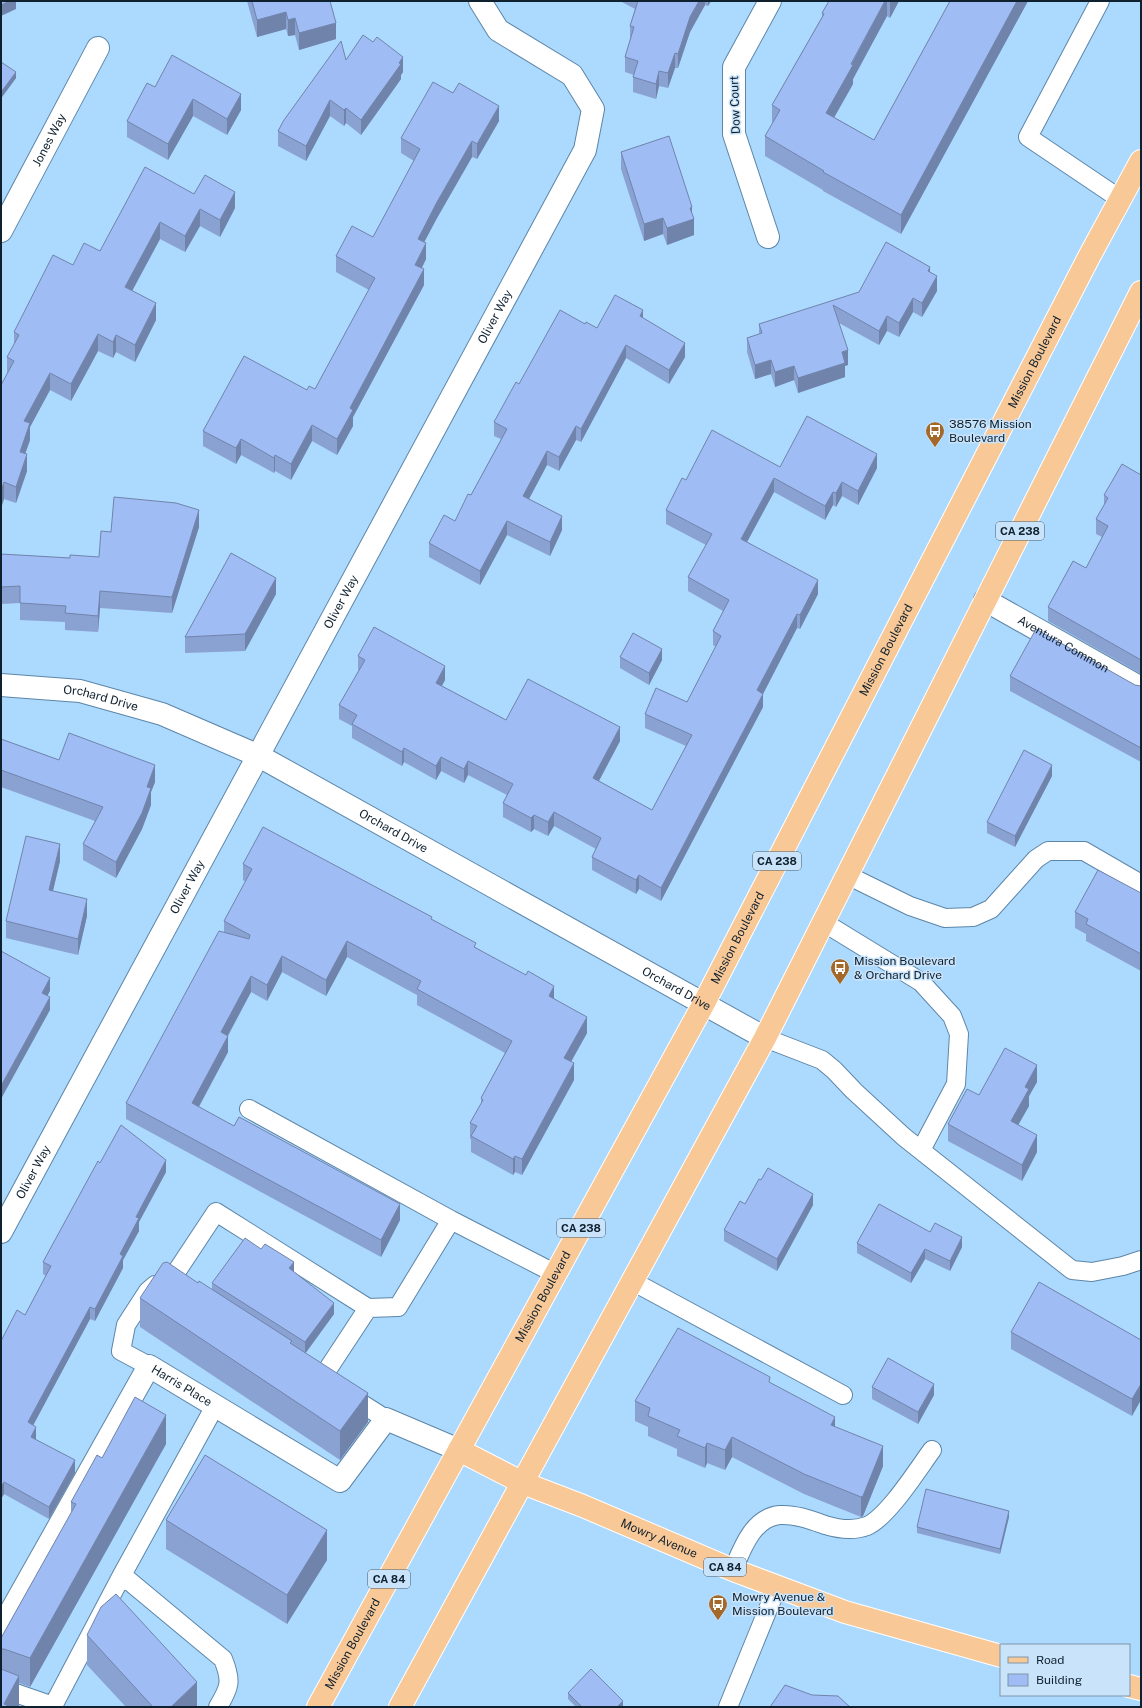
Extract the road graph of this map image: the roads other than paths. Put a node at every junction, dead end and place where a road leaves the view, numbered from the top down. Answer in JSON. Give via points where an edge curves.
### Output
{"nodes":[{"id":1,"x":480,"y":1,"type":"edge"},
{"id":2,"x":770,"y":1,"type":"edge"},
{"id":3,"x":1100,"y":1,"type":"edge"},
{"id":4,"x":98,"y":48,"type":"dead end"},
{"id":5,"x":1141,"y":161,"type":"edge"},
{"id":6,"x":1120,"y":199,"type":"junction"},
{"id":7,"x":1,"y":231,"type":"edge"},
{"id":8,"x":768,"y":237,"type":"dead end"},
{"id":9,"x":1141,"y":292,"type":"edge"},
{"id":10,"x":986,"y":600,"type":"junction"},
{"id":11,"x":1,"y":685,"type":"edge"},
{"id":12,"x":1141,"y":688,"type":"edge"},
{"id":13,"x":259,"y":756,"type":"junction"},
{"id":14,"x":847,"y":875,"type":"junction"},
{"id":15,"x":1141,"y":884,"type":"edge"},
{"id":16,"x":823,"y":922,"type":"junction"},
{"id":17,"x":703,"y":1005,"type":"junction"},
{"id":18,"x":765,"y":1038,"type":"junction"},
{"id":19,"x":249,"y":1109,"type":"dead end"},
{"id":20,"x":921,"y":1150,"type":"junction"},
{"id":21,"x":451,"y":1220,"type":"junction"},
{"id":22,"x":1,"y":1232,"type":"edge"},
{"id":23,"x":1141,"y":1260,"type":"edge"},
{"id":24,"x":556,"y":1274,"type":"junction"},
{"id":25,"x":632,"y":1281,"type":"junction"},
{"id":26,"x":368,"y":1308,"type":"junction"},
{"id":27,"x":148,"y":1366,"type":"junction"},
{"id":28,"x":843,"y":1394,"type":"dead end"},
{"id":29,"x":215,"y":1406,"type":"junction"},
{"id":30,"x":386,"y":1420,"type":"junction"},
{"id":31,"x":459,"y":1450,"type":"junction"},
{"id":32,"x":932,"y":1450,"type":"dead end"},
{"id":33,"x":523,"y":1483,"type":"junction"},
{"id":34,"x":734,"y":1570,"type":"junction"},
{"id":35,"x":122,"y":1575,"type":"junction"},
{"id":36,"x":778,"y":1587,"type":"junction"},
{"id":37,"x":1,"y":1629,"type":"edge"},
{"id":38,"x":1000,"y":1656,"type":"edge"},
{"id":39,"x":1130,"y":1678,"type":"edge"},
{"id":40,"x":1141,"y":1680,"type":"edge"},
{"id":41,"x":1130,"y":1686,"type":"edge"},
{"id":42,"x":1,"y":1688,"type":"edge"},
{"id":43,"x":1141,"y":1689,"type":"edge"},
{"id":44,"x":218,"y":1707,"type":"edge"},
{"id":45,"x":318,"y":1707,"type":"edge"},
{"id":46,"x":400,"y":1707,"type":"edge"},
{"id":47,"x":728,"y":1707,"type":"edge"}],
"edges":[{"from":1,"to":13,"type":"street","name":"Oliver Way","via":[[498,30],[572,75],[593,109],[584,150]]},
{"from":2,"to":8,"type":"street","name":"Dow Court","via":[[734,67],[734,134]]},
{"from":3,"to":6,"type":"lane","via":[[1028,137]]},
{"from":4,"to":7,"type":"street","name":"Jones Way"},
{"from":5,"to":6,"type":"main road","name":"Mission Boulevard","number":"CA 238"},
{"from":6,"to":17,"type":"main road","name":"Mission Boulevard","number":"CA 238"},
{"from":9,"to":10,"type":"main road","number":"CA 238"},
{"from":10,"to":12,"type":"street","name":"Aventura Common"},
{"from":10,"to":14,"type":"main road","number":"CA 238"},
{"from":11,"to":13,"type":"street","name":"Orchard Drive","via":[[80,691],[162,714]]},
{"from":13,"to":17,"type":"street","name":"Orchard Drive","via":[[654,975]]},
{"from":13,"to":22,"type":"street","name":"Oliver Way"},
{"from":14,"to":15,"type":"lane","via":[[910,906],[945,918],[973,918],[991,909],[1036,859],[1048,851],[1084,851]]},
{"from":14,"to":16,"type":"main road","number":"CA 238"},
{"from":16,"to":18,"type":"main road","number":"CA 238"},
{"from":16,"to":20,"type":"lane","via":[[921,982],[952,1016],[959,1034],[956,1084]]},
{"from":17,"to":18,"type":"street","name":"Orchard Drive"},
{"from":17,"to":24,"type":"main road","name":"Mission Boulevard","number":"CA 238"},
{"from":18,"to":20,"type":"lane","via":[[822,1060],[870,1107]]},
{"from":18,"to":25,"type":"main road","number":"CA 238"},
{"from":19,"to":21,"type":"lane"},
{"from":20,"to":23,"type":"lane","via":[[1072,1270],[1092,1272]]},
{"from":21,"to":24,"type":"lane"},
{"from":21,"to":26,"type":"lane","via":[[398,1307]]},
{"from":24,"to":31,"type":"main road","name":"Mission Boulevard","number":"CA 238"},
{"from":25,"to":28,"type":"lane"},
{"from":25,"to":33,"type":"main road","number":"CA 238"},
{"from":26,"to":27,"type":"lane","via":[[216,1212],[177,1285],[158,1283],[148,1291],[126,1325],[121,1351]]},
{"from":26,"to":30,"type":"lane","via":[[316,1374]]},
{"from":27,"to":29,"type":"street","name":"Harris Place"},
{"from":27,"to":37,"type":"street","name":"Harris Place"},
{"from":29,"to":30,"type":"street","name":"Harris Place","via":[[340,1481]]},
{"from":29,"to":35,"type":"lane"},
{"from":30,"to":31,"type":"street"},
{"from":31,"to":33,"type":"main road","name":"Mowry Avenue","number":"CA 84"},
{"from":31,"to":45,"type":"main road","name":"Mission Boulevard","number":"CA 84"},
{"from":32,"to":34,"type":"lane","via":[[889,1508],[875,1521],[866,1526],[844,1529],[794,1516],[779,1515],[767,1518],[749,1536]]},
{"from":33,"to":34,"type":"main road","name":"Mowry Avenue","number":"CA 84"},
{"from":33,"to":46,"type":"main road"},
{"from":34,"to":36,"type":"main road","name":"Mowry Avenue","number":"CA 84"},
{"from":35,"to":42,"type":"lane","via":[[53,1706]]},
{"from":35,"to":44,"type":"lane","via":[[222,1659],[229,1673],[228,1690]]},
{"from":36,"to":38,"type":"main road","name":"Mowry Avenue","number":"CA 84","via":[[845,1612]]},
{"from":36,"to":47,"type":"lane"},
{"from":39,"to":40,"type":"main road"},
{"from":41,"to":43,"type":"main road"}]}
